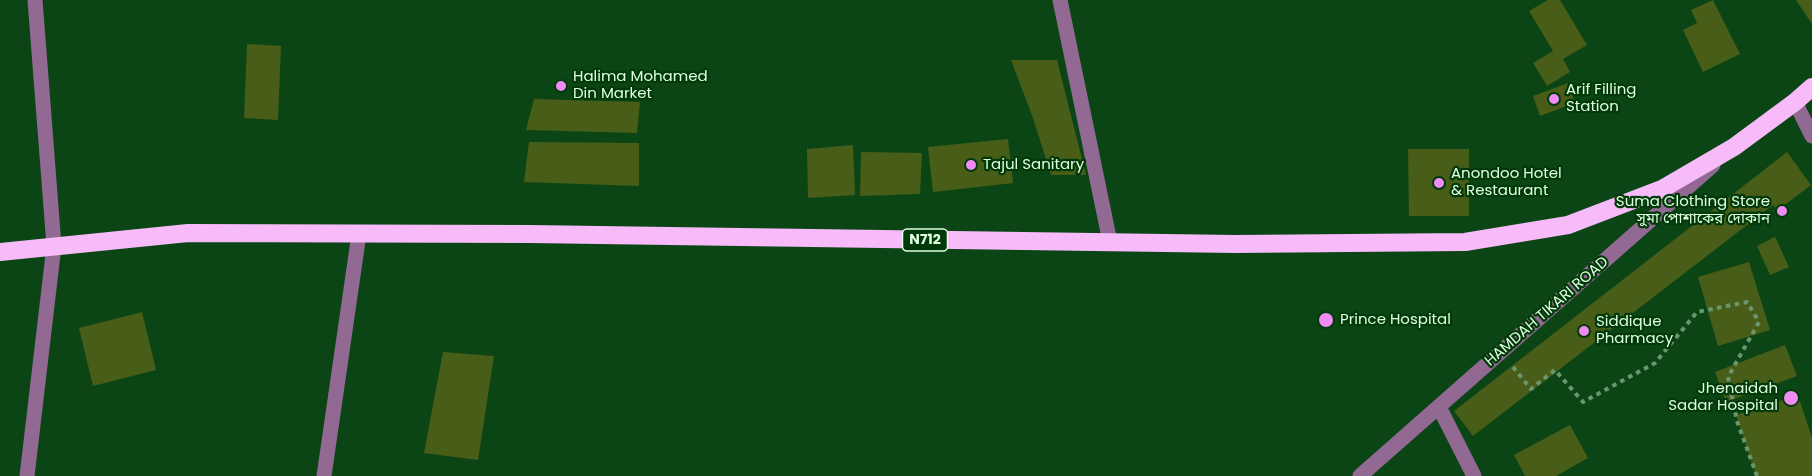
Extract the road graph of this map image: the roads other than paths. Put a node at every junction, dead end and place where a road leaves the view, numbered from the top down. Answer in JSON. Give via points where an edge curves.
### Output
{"nodes":[{"id":1,"x":35,"y":0,"type":"edge"},
{"id":2,"x":1060,"y":0,"type":"edge"},
{"id":3,"x":1812,"y":87,"type":"edge"},
{"id":4,"x":1795,"y":102,"type":"junction"},
{"id":5,"x":1812,"y":136,"type":"edge"},
{"id":6,"x":1734,"y":147,"type":"junction"},
{"id":7,"x":359,"y":234,"type":"junction"},
{"id":8,"x":1110,"y":242,"type":"junction"},
{"id":9,"x":54,"y":246,"type":"junction"},
{"id":10,"x":0,"y":252,"type":"edge"},
{"id":11,"x":1438,"y":407,"type":"junction"},
{"id":12,"x":27,"y":476,"type":"edge"},
{"id":13,"x":324,"y":476,"type":"edge"},
{"id":14,"x":1360,"y":476,"type":"edge"},
{"id":15,"x":1474,"y":476,"type":"edge"}],
"edges":[{"from":1,"to":9,"type":"street"},
{"from":2,"to":8,"type":"street"},
{"from":3,"to":4,"type":"highway","number":"N712"},
{"from":4,"to":5,"type":"street"},
{"from":4,"to":6,"type":"highway","number":"N712"},
{"from":6,"to":8,"type":"highway","number":"N712","via":[[1662,189],[1568,225],[1466,242]]},
{"from":6,"to":11,"type":"street","name":"HAMDAH TIKARI ROAD"},
{"from":7,"to":8,"type":"highway","number":"N712"},
{"from":7,"to":9,"type":"highway","number":"N712","via":[[188,233]]},
{"from":7,"to":13,"type":"street"},
{"from":9,"to":10,"type":"highway","number":"N712"},
{"from":9,"to":12,"type":"street"},
{"from":11,"to":14,"type":"street","name":"HAMDAH TIKARI ROAD"},
{"from":11,"to":15,"type":"street"}]}
